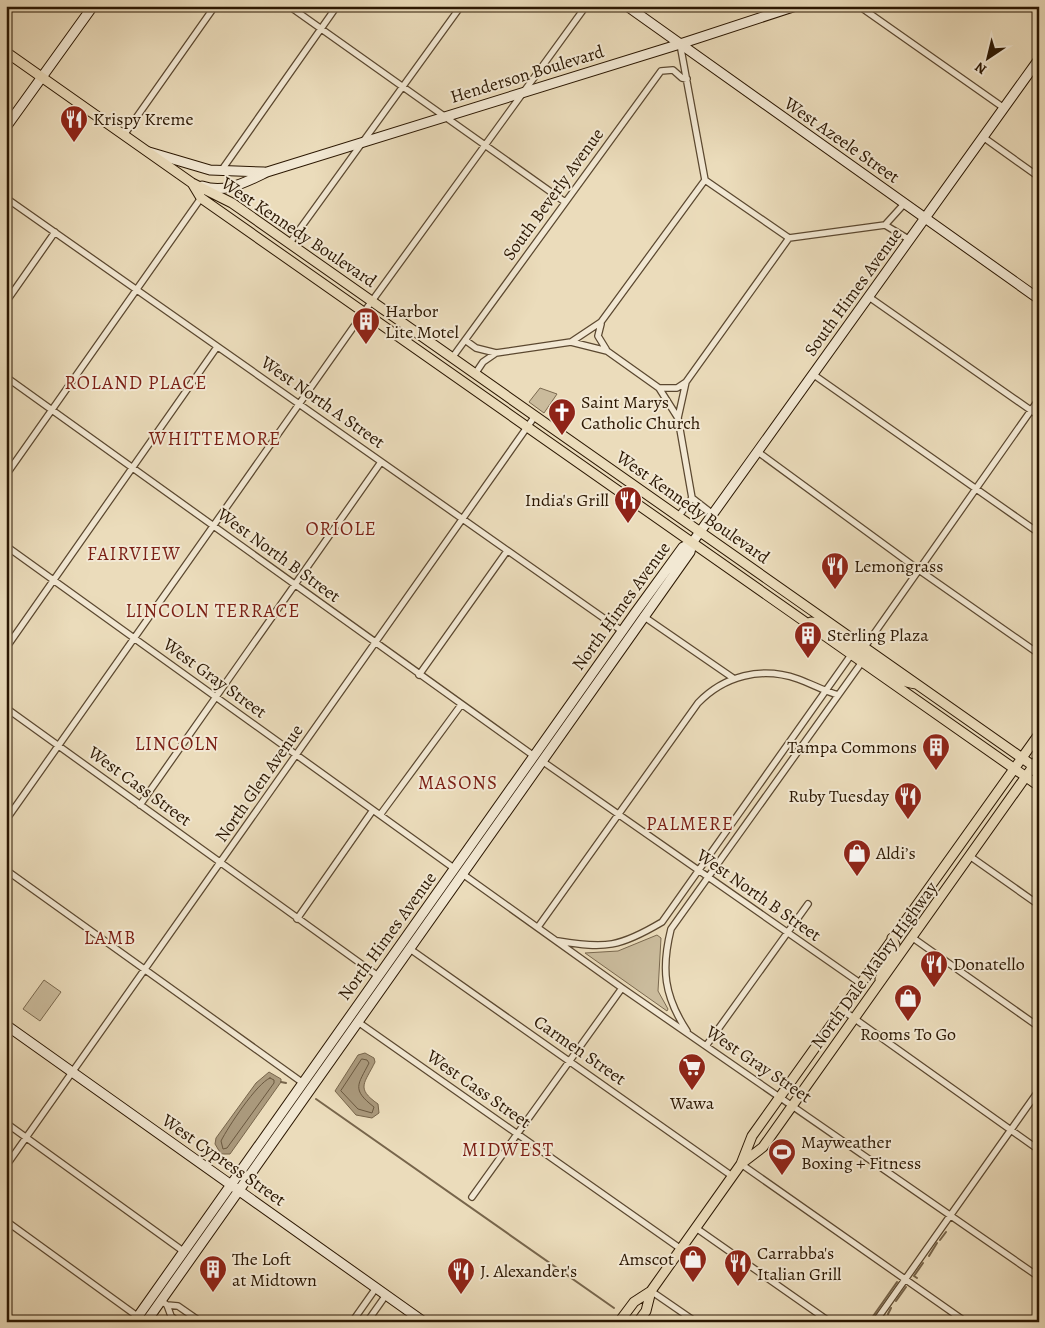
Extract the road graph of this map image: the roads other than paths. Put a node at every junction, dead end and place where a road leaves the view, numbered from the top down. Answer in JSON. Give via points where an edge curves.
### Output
{"nodes":[{"id":1,"x":93,"y":6,"type":"edge"},
{"id":2,"x":215,"y":6,"type":"edge"},
{"id":3,"x":289,"y":6,"type":"edge"},
{"id":4,"x":337,"y":6,"type":"edge"},
{"id":5,"x":461,"y":6,"type":"edge"},
{"id":6,"x":586,"y":6,"type":"edge"},
{"id":7,"x":627,"y":6,"type":"edge"},
{"id":8,"x":796,"y":6,"type":"edge"},
{"id":9,"x":859,"y":6,"type":"edge"},
{"id":10,"x":321,"y":29,"type":"junction"},
{"id":11,"x":680,"y":44,"type":"junction"},
{"id":12,"x":6,"y":52,"type":"edge"},
{"id":13,"x":1039,"y":59,"type":"edge"},
{"id":14,"x":42,"y":77,"type":"junction"},
{"id":15,"x":687,"y":79,"type":"junction"},
{"id":16,"x":403,"y":86,"type":"junction"},
{"id":17,"x":524,"y":91,"type":"junction"},
{"id":18,"x":1004,"y":108,"type":"junction"},
{"id":19,"x":444,"y":116,"type":"junction"},
{"id":20,"x":6,"y":127,"type":"edge"},
{"id":21,"x":124,"y":135,"type":"junction"},
{"id":22,"x":983,"y":138,"type":"junction"},
{"id":23,"x":363,"y":142,"type":"junction"},
{"id":24,"x":484,"y":145,"type":"junction"},
{"id":25,"x":148,"y":152,"type":"junction"},
{"id":26,"x":221,"y":171,"type":"junction"},
{"id":27,"x":266,"y":172,"type":"junction"},
{"id":28,"x":1039,"y":177,"type":"edge"},
{"id":29,"x":705,"y":180,"type":"junction"},
{"id":30,"x":192,"y":183,"type":"junction"},
{"id":31,"x":6,"y":198,"type":"edge"},
{"id":32,"x":202,"y":198,"type":"junction"},
{"id":33,"x":565,"y":202,"type":"junction"},
{"id":34,"x":904,"y":204,"type":"junction"},
{"id":35,"x":925,"y":219,"type":"junction"},
{"id":36,"x":885,"y":225,"type":"junction"},
{"id":37,"x":55,"y":232,"type":"junction"},
{"id":38,"x":789,"y":238,"type":"junction"},
{"id":39,"x":910,"y":240,"type":"junction"},
{"id":40,"x":289,"y":244,"type":"junction"},
{"id":41,"x":137,"y":290,"type":"junction"},
{"id":42,"x":870,"y":297,"type":"junction"},
{"id":43,"x":1039,"y":299,"type":"edge"},
{"id":44,"x":372,"y":301,"type":"junction"},
{"id":45,"x":6,"y":302,"type":"edge"},
{"id":46,"x":364,"y":312,"type":"junction"},
{"id":47,"x":601,"y":322,"type":"junction"},
{"id":48,"x":465,"y":340,"type":"junction"},
{"id":49,"x":571,"y":342,"type":"junction"},
{"id":50,"x":217,"y":347,"type":"junction"},
{"id":51,"x":607,"y":351,"type":"junction"},
{"id":52,"x":496,"y":353,"type":"junction"},
{"id":53,"x":452,"y":358,"type":"junction"},
{"id":54,"x":475,"y":374,"type":"junction"},
{"id":55,"x":814,"y":375,"type":"junction"},
{"id":56,"x":6,"y":377,"type":"edge"},
{"id":57,"x":686,"y":382,"type":"junction"},
{"id":58,"x":659,"y":388,"type":"junction"},
{"id":59,"x":1039,"y":399,"type":"edge"},
{"id":60,"x":299,"y":404,"type":"junction"},
{"id":61,"x":52,"y":410,"type":"junction"},
{"id":62,"x":1031,"y":410,"type":"junction"},
{"id":63,"x":535,"y":416,"type":"junction"},
{"id":64,"x":1039,"y":416,"type":"edge"},
{"id":65,"x":678,"y":418,"type":"junction"},
{"id":66,"x":527,"y":427,"type":"junction"},
{"id":67,"x":758,"y":452,"type":"junction"},
{"id":68,"x":381,"y":462,"type":"junction"},
{"id":69,"x":133,"y":468,"type":"junction"},
{"id":70,"x":6,"y":476,"type":"edge"},
{"id":71,"x":975,"y":488,"type":"junction"},
{"id":72,"x":692,"y":498,"type":"junction"},
{"id":73,"x":714,"y":515,"type":"junction"},
{"id":74,"x":678,"y":517,"type":"junction"},
{"id":75,"x":463,"y":519,"type":"junction"},
{"id":76,"x":213,"y":526,"type":"junction"},
{"id":77,"x":700,"y":533,"type":"junction"},
{"id":78,"x":1039,"y":533,"type":"edge"},
{"id":79,"x":692,"y":544,"type":"junction"},
{"id":80,"x":6,"y":546,"type":"edge"},
{"id":81,"x":507,"y":551,"type":"junction"},
{"id":82,"x":919,"y":570,"type":"junction"},
{"id":83,"x":54,"y":580,"type":"junction"},
{"id":84,"x":295,"y":584,"type":"junction"},
{"id":85,"x":644,"y":616,"type":"junction"},
{"id":86,"x":803,"y":621,"type":"junction"},
{"id":87,"x":622,"y":631,"type":"junction"},
{"id":88,"x":134,"y":638,"type":"junction"},
{"id":89,"x":376,"y":643,"type":"junction"},
{"id":90,"x":6,"y":648,"type":"edge"},
{"id":91,"x":864,"y":648,"type":"junction"},
{"id":92,"x":1039,"y":654,"type":"edge"},
{"id":93,"x":851,"y":655,"type":"junction"},
{"id":94,"x":862,"y":662,"type":"junction"},
{"id":95,"x":419,"y":674,"type":"junction"},
{"id":96,"x":732,"y":678,"type":"junction"},
{"id":97,"x":916,"y":684,"type":"junction"},
{"id":98,"x":826,"y":692,"type":"junction"},
{"id":99,"x":838,"y":695,"type":"junction"},
{"id":100,"x":216,"y":697,"type":"junction"},
{"id":101,"x":461,"y":704,"type":"junction"},
{"id":102,"x":6,"y":708,"type":"edge"},
{"id":103,"x":1039,"y":734,"type":"edge"},
{"id":104,"x":59,"y":746,"type":"junction"},
{"id":105,"x":297,"y":755,"type":"junction"},
{"id":106,"x":534,"y":756,"type":"junction"},
{"id":107,"x":1022,"y":758,"type":"junction"},
{"id":108,"x":1039,"y":758,"type":"edge"},
{"id":109,"x":542,"y":762,"type":"junction"},
{"id":110,"x":1036,"y":768,"type":"edge"},
{"id":111,"x":1014,"y":769,"type":"junction"},
{"id":112,"x":1026,"y":777,"type":"junction"},
{"id":113,"x":1039,"y":786,"type":"edge"},
{"id":114,"x":754,"y":794,"type":"junction"},
{"id":115,"x":762,"y":800,"type":"junction"},
{"id":116,"x":140,"y":805,"type":"junction"},
{"id":117,"x":373,"y":810,"type":"junction"},
{"id":118,"x":738,"y":814,"type":"junction"},
{"id":119,"x":380,"y":815,"type":"junction"},
{"id":120,"x":618,"y":815,"type":"junction"},
{"id":121,"x":6,"y":820,"type":"edge"},
{"id":122,"x":748,"y":820,"type":"junction"},
{"id":123,"x":489,"y":822,"type":"junction"},
{"id":124,"x":971,"y":856,"type":"junction"},
{"id":125,"x":221,"y":864,"type":"junction"},
{"id":126,"x":455,"y":869,"type":"junction"},
{"id":127,"x":6,"y":870,"type":"edge"},
{"id":128,"x":698,"y":871,"type":"junction"},
{"id":129,"x":464,"y":874,"type":"junction"},
{"id":130,"x":706,"y":877,"type":"junction"},
{"id":131,"x":808,"y":904,"type":"dead end"},
{"id":132,"x":1039,"y":904,"type":"edge"},
{"id":133,"x":297,"y":919,"type":"junction"},
{"id":134,"x":662,"y":922,"type":"junction"},
{"id":135,"x":538,"y":927,"type":"junction"},
{"id":136,"x":671,"y":929,"type":"junction"},
{"id":137,"x":423,"y":930,"type":"junction"},
{"id":138,"x":787,"y":934,"type":"junction"},
{"id":139,"x":892,"y":938,"type":"junction"},
{"id":140,"x":913,"y":938,"type":"junction"},
{"id":141,"x":556,"y":940,"type":"junction"},
{"id":142,"x":410,"y":949,"type":"junction"},
{"id":143,"x":144,"y":970,"type":"junction"},
{"id":144,"x":378,"y":976,"type":"junction"},
{"id":145,"x":860,"y":983,"type":"junction"},
{"id":146,"x":878,"y":986,"type":"junction"},
{"id":147,"x":622,"y":988,"type":"junction"},
{"id":148,"x":841,"y":1010,"type":"junction"},
{"id":149,"x":855,"y":1019,"type":"junction"},
{"id":150,"x":358,"y":1022,"type":"junction"},
{"id":151,"x":6,"y":1025,"type":"edge"},
{"id":152,"x":1039,"y":1027,"type":"edge"},
{"id":153,"x":689,"y":1035,"type":"junction"},
{"id":154,"x":333,"y":1040,"type":"junction"},
{"id":155,"x":706,"y":1046,"type":"junction"},
{"id":156,"x":570,"y":1061,"type":"junction"},
{"id":157,"x":73,"y":1073,"type":"junction"},
{"id":158,"x":303,"y":1083,"type":"junction"},
{"id":159,"x":1039,"y":1090,"type":"edge"},
{"id":160,"x":780,"y":1096,"type":"junction"},
{"id":161,"x":301,"y":1103,"type":"junction"},
{"id":162,"x":793,"y":1106,"type":"junction"},
{"id":163,"x":6,"y":1123,"type":"edge"},
{"id":164,"x":1010,"y":1130,"type":"junction"},
{"id":165,"x":517,"y":1133,"type":"junction"},
{"id":166,"x":27,"y":1138,"type":"junction"},
{"id":167,"x":1039,"y":1150,"type":"edge"},
{"id":168,"x":740,"y":1164,"type":"junction"},
{"id":169,"x":6,"y":1166,"type":"edge"},
{"id":170,"x":732,"y":1176,"type":"junction"},
{"id":171,"x":231,"y":1185,"type":"junction"},
{"id":172,"x":240,"y":1191,"type":"junction"},
{"id":173,"x":472,"y":1196,"type":"dead end"},
{"id":174,"x":950,"y":1215,"type":"junction"},
{"id":175,"x":6,"y":1221,"type":"edge"},
{"id":176,"x":696,"y":1228,"type":"junction"},
{"id":177,"x":681,"y":1248,"type":"junction"},
{"id":178,"x":183,"y":1251,"type":"junction"},
{"id":179,"x":1039,"y":1277,"type":"edge"},
{"id":180,"x":905,"y":1279,"type":"junction"},
{"id":181,"x":376,"y":1288,"type":"junction"},
{"id":182,"x":651,"y":1291,"type":"junction"},
{"id":183,"x":152,"y":1295,"type":"junction"},
{"id":184,"x":386,"y":1295,"type":"junction"},
{"id":185,"x":164,"y":1303,"type":"junction"},
{"id":186,"x":136,"y":1320,"type":"edge"},
{"id":187,"x":146,"y":1322,"type":"edge"},
{"id":188,"x":178,"y":1322,"type":"edge"},
{"id":189,"x":201,"y":1322,"type":"edge"},
{"id":190,"x":352,"y":1322,"type":"edge"},
{"id":191,"x":366,"y":1322,"type":"edge"},
{"id":192,"x":424,"y":1322,"type":"edge"},
{"id":193,"x":619,"y":1322,"type":"edge"},
{"id":194,"x":638,"y":1322,"type":"edge"},
{"id":195,"x":696,"y":1322,"type":"edge"},
{"id":196,"x":830,"y":1322,"type":"edge"},
{"id":197,"x":875,"y":1322,"type":"edge"},
{"id":198,"x":966,"y":1322,"type":"edge"}],
"edges":[{"from":1,"to":14,"type":"street"},
{"from":2,"to":21,"type":"street"},
{"from":3,"to":10,"type":"street"},
{"from":4,"to":10,"type":"street"},
{"from":5,"to":16,"type":"street"},
{"from":6,"to":17,"type":"street"},
{"from":7,"to":11,"type":"street","name":"West Azeele Street"},
{"from":8,"to":11,"type":"street","name":"Henderson Boulevard"},
{"from":9,"to":18,"type":"street"},
{"from":10,"to":16,"type":"street"},
{"from":10,"to":26,"type":"street"},
{"from":11,"to":15,"type":"street"},
{"from":11,"to":17,"type":"street","name":"Henderson Boulevard"},
{"from":11,"to":34,"type":"street","name":"West Azeele Street"},
{"from":12,"to":14,"type":"main road","name":"West Kennedy Boulevard"},
{"from":13,"to":18,"type":"street","name":"South Himes Avenue"},
{"from":14,"to":20,"type":"street"},
{"from":14,"to":21,"type":"main road","name":"West Kennedy Boulevard"},
{"from":15,"to":29,"type":"street"},
{"from":15,"to":33,"type":"street","name":"South Beverly Avenue","via":[[673,70],[661,71]]},
{"from":16,"to":19,"type":"street"},
{"from":16,"to":23,"type":"street"},
{"from":17,"to":19,"type":"street","name":"Henderson Boulevard"},
{"from":17,"to":24,"type":"street"},
{"from":18,"to":22,"type":"street","name":"South Himes Avenue"},
{"from":19,"to":23,"type":"street","name":"Henderson Boulevard"},
{"from":19,"to":24,"type":"street"},
{"from":21,"to":25,"type":"main road","name":"West Kennedy Boulevard"},
{"from":22,"to":28,"type":"street"},
{"from":22,"to":35,"type":"street","name":"South Himes Avenue"},
{"from":23,"to":27,"type":"street","name":"Henderson Boulevard"},
{"from":23,"to":40,"type":"street"},
{"from":24,"to":33,"type":"street"},
{"from":24,"to":44,"type":"street"},
{"from":25,"to":26,"type":"street","name":"Henderson Boulevard"},
{"from":25,"to":30,"type":"main road","name":"West Kennedy Boulevard"},
{"from":26,"to":27,"type":"street","name":"Henderson Boulevard"},
{"from":27,"to":30,"type":"street","name":"Henderson Boulevard","via":[[225,189]]},
{"from":29,"to":38,"type":"street"},
{"from":29,"to":47,"type":"street"},
{"from":30,"to":32,"type":"main road"},
{"from":30,"to":40,"type":"main road","name":"West Kennedy Boulevard","via":[[232,203]]},
{"from":31,"to":37,"type":"street","name":"West North A Street"},
{"from":32,"to":41,"type":"street"},
{"from":32,"to":46,"type":"main road","name":"West Kennedy Boulevard"},
{"from":33,"to":48,"type":"street","name":"South Beverly Avenue"},
{"from":34,"to":35,"type":"street","name":"West Azeele Street"},
{"from":34,"to":36,"type":"street"},
{"from":35,"to":39,"type":"street","name":"South Himes Avenue"},
{"from":35,"to":43,"type":"street","name":"West Azeele Street"},
{"from":36,"to":38,"type":"street"},
{"from":36,"to":39,"type":"street"},
{"from":37,"to":41,"type":"street","name":"West North A Street"},
{"from":37,"to":45,"type":"street"},
{"from":38,"to":57,"type":"street"},
{"from":39,"to":42,"type":"street","name":"South Himes Avenue"},
{"from":40,"to":44,"type":"main road","name":"West Kennedy Boulevard"},
{"from":41,"to":50,"type":"street","name":"West North A Street"},
{"from":41,"to":61,"type":"street"},
{"from":42,"to":55,"type":"street","name":"South Himes Avenue"},
{"from":42,"to":62,"type":"street"},
{"from":44,"to":46,"type":"street"},
{"from":44,"to":53,"type":"main road","name":"West Kennedy Boulevard"},
{"from":46,"to":60,"type":"street"},
{"from":46,"to":66,"type":"main road","name":"West Kennedy Boulevard"},
{"from":47,"to":49,"type":"street"},
{"from":47,"to":51,"type":"street","via":[[598,336]]},
{"from":48,"to":52,"type":"street","via":[[476,348]]},
{"from":48,"to":53,"type":"street","name":"South Beverly Avenue"},
{"from":49,"to":51,"type":"street"},
{"from":49,"to":52,"type":"street"},
{"from":50,"to":60,"type":"street","name":"West North A Street"},
{"from":50,"to":69,"type":"street"},
{"from":51,"to":58,"type":"street"},
{"from":52,"to":54,"type":"street","via":[[483,362]]},
{"from":53,"to":54,"type":"main road","name":"West Kennedy Boulevard"},
{"from":54,"to":63,"type":"main road","name":"West Kennedy Boulevard"},
{"from":55,"to":67,"type":"street","name":"South Himes Avenue"},
{"from":55,"to":71,"type":"street"},
{"from":56,"to":61,"type":"street","name":"West North B Street"},
{"from":57,"to":58,"type":"street","via":[[677,388]]},
{"from":57,"to":65,"type":"street"},
{"from":58,"to":65,"type":"street"},
{"from":59,"to":62,"type":"street"},
{"from":60,"to":68,"type":"street","name":"West North A Street"},
{"from":60,"to":76,"type":"street"},
{"from":61,"to":69,"type":"street","name":"West North B Street"},
{"from":61,"to":70,"type":"street"},
{"from":62,"to":64,"type":"street"},
{"from":62,"to":71,"type":"street"},
{"from":63,"to":66,"type":"street","name":"North Glen Avenue"},
{"from":63,"to":74,"type":"main road","name":"West Kennedy Boulevard"},
{"from":65,"to":72,"type":"street"},
{"from":66,"to":75,"type":"street","name":"North Glen Avenue"},
{"from":66,"to":79,"type":"main road","name":"West Kennedy Boulevard"},
{"from":67,"to":73,"type":"street","name":"South Himes Avenue"},
{"from":67,"to":82,"type":"street"},
{"from":68,"to":75,"type":"street","name":"West North A Street"},
{"from":68,"to":84,"type":"street"},
{"from":69,"to":76,"type":"street","name":"West North B Street"},
{"from":69,"to":83,"type":"street"},
{"from":71,"to":78,"type":"street"},
{"from":71,"to":82,"type":"street"},
{"from":72,"to":73,"type":"street"},
{"from":72,"to":74,"type":"street"},
{"from":73,"to":77,"type":"street","name":"South Himes Avenue"},
{"from":74,"to":77,"type":"main road","name":"West Kennedy Boulevard"},
{"from":75,"to":81,"type":"street","name":"West North A Street"},
{"from":75,"to":89,"type":"street","name":"North Glen Avenue"},
{"from":76,"to":84,"type":"street","name":"West North B Street"},
{"from":76,"to":88,"type":"street"},
{"from":77,"to":79,"type":"street","name":"South Himes Avenue"},
{"from":77,"to":91,"type":"main road","name":"West Kennedy Boulevard"},
{"from":79,"to":85,"type":"street","name":"North Himes Avenue","via":[[690,552]]},
{"from":79,"to":86,"type":"main road","name":"West Kennedy Boulevard"},
{"from":79,"to":87,"type":"street","name":"North Himes Avenue","via":[[683,547]]},
{"from":80,"to":83,"type":"street","name":"West Gray Street"},
{"from":81,"to":87,"type":"street","name":"West North A Street"},
{"from":81,"to":95,"type":"street"},
{"from":82,"to":91,"type":"street"},
{"from":82,"to":92,"type":"street"},
{"from":83,"to":88,"type":"street","name":"West Gray Street"},
{"from":83,"to":90,"type":"street"},
{"from":84,"to":89,"type":"street","name":"West North B Street"},
{"from":84,"to":100,"type":"street"},
{"from":85,"to":96,"type":"street"},
{"from":85,"to":109,"type":"street","name":"North Himes Avenue"},
{"from":86,"to":91,"type":"main road","via":[[817,623],[851,647]]},
{"from":86,"to":93,"type":"main road","name":"West Kennedy Boulevard"},
{"from":87,"to":106,"type":"street","name":"North Himes Avenue"},
{"from":88,"to":100,"type":"street","name":"West Gray Street"},
{"from":88,"to":104,"type":"street"},
{"from":89,"to":95,"type":"street","name":"West North B Street"},
{"from":89,"to":105,"type":"street","name":"North Glen Avenue"},
{"from":91,"to":97,"type":"main road","name":"West Kennedy Boulevard"},
{"from":93,"to":94,"type":"main road","name":"West Kennedy Boulevard"},
{"from":93,"to":97,"type":"main road","via":[[870,660],[903,682]]},
{"from":93,"to":98,"type":"street"},
{"from":94,"to":99,"type":"street"},
{"from":94,"to":111,"type":"main road","name":"West Kennedy Boulevard"},
{"from":95,"to":101,"type":"street","name":"West North B Street"},
{"from":96,"to":98,"type":"street","via":[[745,674],[775,674],[796,678]]},
{"from":96,"to":120,"type":"street","via":[[698,704]]},
{"from":97,"to":107,"type":"main road","name":"West Kennedy Boulevard"},
{"from":98,"to":99,"type":"street"},
{"from":98,"to":114,"type":"street"},
{"from":99,"to":115,"type":"street"},
{"from":100,"to":105,"type":"street","name":"West Gray Street"},
{"from":100,"to":116,"type":"street"},
{"from":101,"to":106,"type":"street","name":"West North B Street"},
{"from":101,"to":119,"type":"street"},
{"from":102,"to":104,"type":"street","name":"West Cass Street"},
{"from":103,"to":107,"type":"main road","name":"North Dale Mabry Highway"},
{"from":104,"to":116,"type":"street","name":"West Cass Street"},
{"from":104,"to":121,"type":"street"},
{"from":105,"to":117,"type":"street","name":"West Gray Street"},
{"from":105,"to":125,"type":"street","name":"North Glen Avenue"},
{"from":106,"to":123,"type":"street","name":"North Himes Avenue"},
{"from":107,"to":110,"type":"main road","name":"West Kennedy Boulevard"},
{"from":107,"to":111,"type":"main road","name":"North Dale Mabry Highway"},
{"from":108,"to":110,"type":"main road","name":"North Dale Mabry Highway"},
{"from":109,"to":120,"type":"street","name":"West North B Street"},
{"from":109,"to":129,"type":"street","name":"North Himes Avenue"},
{"from":110,"to":112,"type":"main road","name":"North Dale Mabry Highway"},
{"from":111,"to":112,"type":"main road","name":"West Kennedy Boulevard"},
{"from":111,"to":139,"type":"main road","name":"North Dale Mabry Highway"},
{"from":112,"to":113,"type":"main road","name":"West Kennedy Boulevard"},
{"from":112,"to":124,"type":"main road","name":"North Dale Mabry Highway"},
{"from":114,"to":115,"type":"street"},
{"from":114,"to":118,"type":"street"},
{"from":115,"to":122,"type":"street"},
{"from":116,"to":125,"type":"street","name":"West Cass Street"},
{"from":117,"to":119,"type":"street","name":"West Gray Street"},
{"from":117,"to":133,"type":"street"},
{"from":118,"to":122,"type":"street"},
{"from":118,"to":128,"type":"street"},
{"from":119,"to":126,"type":"street","name":"West Gray Street"},
{"from":120,"to":128,"type":"street","name":"West North B Street"},
{"from":120,"to":135,"type":"street"},
{"from":122,"to":130,"type":"street"},
{"from":123,"to":126,"type":"street","name":"North Himes Avenue"},
{"from":123,"to":129,"type":"street","via":[[486,833],[465,865]]},
{"from":124,"to":132,"type":"street"},
{"from":124,"to":140,"type":"main road","name":"North Dale Mabry Highway"},
{"from":125,"to":133,"type":"street","name":"West Cass Street"},
{"from":125,"to":143,"type":"street","name":"North Glen Avenue"},
{"from":126,"to":137,"type":"street","via":[[453,881],[424,921]]},
{"from":126,"to":144,"type":"street","name":"North Himes Avenue"},
{"from":127,"to":143,"type":"street"},
{"from":128,"to":130,"type":"street","name":"West North B Street"},
{"from":128,"to":134,"type":"street"},
{"from":129,"to":135,"type":"street","name":"West Gray Street"},
{"from":129,"to":137,"type":"street","name":"North Himes Avenue"},
{"from":130,"to":136,"type":"street"},
{"from":130,"to":138,"type":"street","name":"West North B Street"},
{"from":131,"to":138,"type":"street"},
{"from":133,"to":144,"type":"street","name":"West Cass Street"},
{"from":134,"to":136,"type":"street"},
{"from":134,"to":141,"type":"street","via":[[636,938],[606,946]]},
{"from":135,"to":141,"type":"street","name":"West Gray Street"},
{"from":136,"to":153,"type":"street","via":[[665,954],[667,990]]},
{"from":137,"to":142,"type":"street","name":"North Himes Avenue"},
{"from":138,"to":145,"type":"street","name":"West North B Street"},
{"from":138,"to":155,"type":"street"},
{"from":139,"to":145,"type":"main road","name":"North Dale Mabry Highway"},
{"from":139,"to":146,"type":"main road","via":[[895,945]]},
{"from":140,"to":146,"type":"main road","name":"North Dale Mabry Highway"},
{"from":140,"to":152,"type":"street"},
{"from":141,"to":147,"type":"street","name":"West Gray Street"},
{"from":142,"to":150,"type":"street","name":"North Himes Avenue"},
{"from":142,"to":156,"type":"street","name":"Carmen Street"},
{"from":143,"to":157,"type":"street","name":"North Glen Avenue"},
{"from":143,"to":158,"type":"street"},
{"from":144,"to":150,"type":"street","via":[[375,990],[358,1016]]},
{"from":144,"to":154,"type":"street","name":"North Himes Avenue"},
{"from":145,"to":148,"type":"main road","name":"North Dale Mabry Highway"},
{"from":146,"to":149,"type":"main road","name":"North Dale Mabry Highway"},
{"from":147,"to":153,"type":"street","name":"West Gray Street"},
{"from":147,"to":156,"type":"street"},
{"from":148,"to":149,"type":"street"},
{"from":148,"to":160,"type":"main road","name":"North Dale Mabry Highway"},
{"from":149,"to":162,"type":"main road","name":"North Dale Mabry Highway"},
{"from":149,"to":164,"type":"street"},
{"from":150,"to":161,"type":"street","name":"North Himes Avenue"},
{"from":150,"to":165,"type":"street","name":"West Cass Street"},
{"from":151,"to":157,"type":"street","name":"West Cypress Street"},
{"from":153,"to":155,"type":"street","name":"West Gray Street"},
{"from":154,"to":158,"type":"street","name":"North Himes Avenue"},
{"from":154,"to":161,"type":"street","via":[[335,1045],[302,1092]]},
{"from":155,"to":160,"type":"street","name":"West Gray Street"},
{"from":156,"to":165,"type":"street"},
{"from":156,"to":170,"type":"street","name":"Carmen Street"},
{"from":157,"to":166,"type":"street","name":"North Glen Avenue"},
{"from":157,"to":171,"type":"street","name":"West Cypress Street"},
{"from":158,"to":171,"type":"street","name":"North Himes Avenue"},
{"from":159,"to":164,"type":"street"},
{"from":160,"to":162,"type":"street","name":"West Gray Street"},
{"from":160,"to":168,"type":"main road","name":"North Dale Mabry Highway","via":[[752,1136]]},
{"from":161,"to":172,"type":"street","name":"North Himes Avenue"},
{"from":162,"to":168,"type":"main road","name":"North Dale Mabry Highway","via":[[763,1147]]},
{"from":162,"to":174,"type":"street","name":"West Gray Street"},
{"from":163,"to":166,"type":"street"},
{"from":164,"to":167,"type":"street"},
{"from":164,"to":174,"type":"street"},
{"from":165,"to":173,"type":"street"},
{"from":165,"to":177,"type":"street","name":"West Cass Street"},
{"from":166,"to":169,"type":"street","name":"North Glen Avenue"},
{"from":166,"to":178,"type":"street"},
{"from":168,"to":170,"type":"main road","name":"North Dale Mabry Highway"},
{"from":168,"to":180,"type":"street"},
{"from":170,"to":176,"type":"main road","name":"North Dale Mabry Highway"},
{"from":171,"to":172,"type":"street","name":"West Cypress Street"},
{"from":171,"to":178,"type":"street","name":"North Himes Avenue"},
{"from":172,"to":181,"type":"street","name":"West Cypress Street"},
{"from":172,"to":185,"type":"street","name":"North Himes Avenue"},
{"from":174,"to":179,"type":"street","name":"West Gray Street"},
{"from":174,"to":180,"type":"street"},
{"from":175,"to":186,"type":"street"},
{"from":176,"to":177,"type":"main road","name":"North Dale Mabry Highway"},
{"from":176,"to":196,"type":"street"},
{"from":177,"to":182,"type":"main road","name":"North Dale Mabry Highway"},
{"from":178,"to":183,"type":"street","name":"North Himes Avenue"},
{"from":180,"to":197,"type":"street"},
{"from":180,"to":198,"type":"street"},
{"from":181,"to":184,"type":"street","name":"West Cypress Street"},
{"from":181,"to":190,"type":"street"},
{"from":182,"to":193,"type":"main road","name":"North Dale Mabry Highway","via":[[634,1302]]},
{"from":182,"to":194,"type":"main road","name":"North Dale Mabry Highway","via":[[646,1311]]},
{"from":182,"to":195,"type":"street"},
{"from":183,"to":185,"type":"street"},
{"from":183,"to":186,"type":"street","name":"North Himes Avenue"},
{"from":184,"to":191,"type":"street"},
{"from":184,"to":192,"type":"street","name":"West Cypress Street"},
{"from":185,"to":187,"type":"street","name":"North Himes Avenue"},
{"from":185,"to":188,"type":"street","via":[[170,1316]]},
{"from":185,"to":189,"type":"street","via":[[178,1306]]}]}
